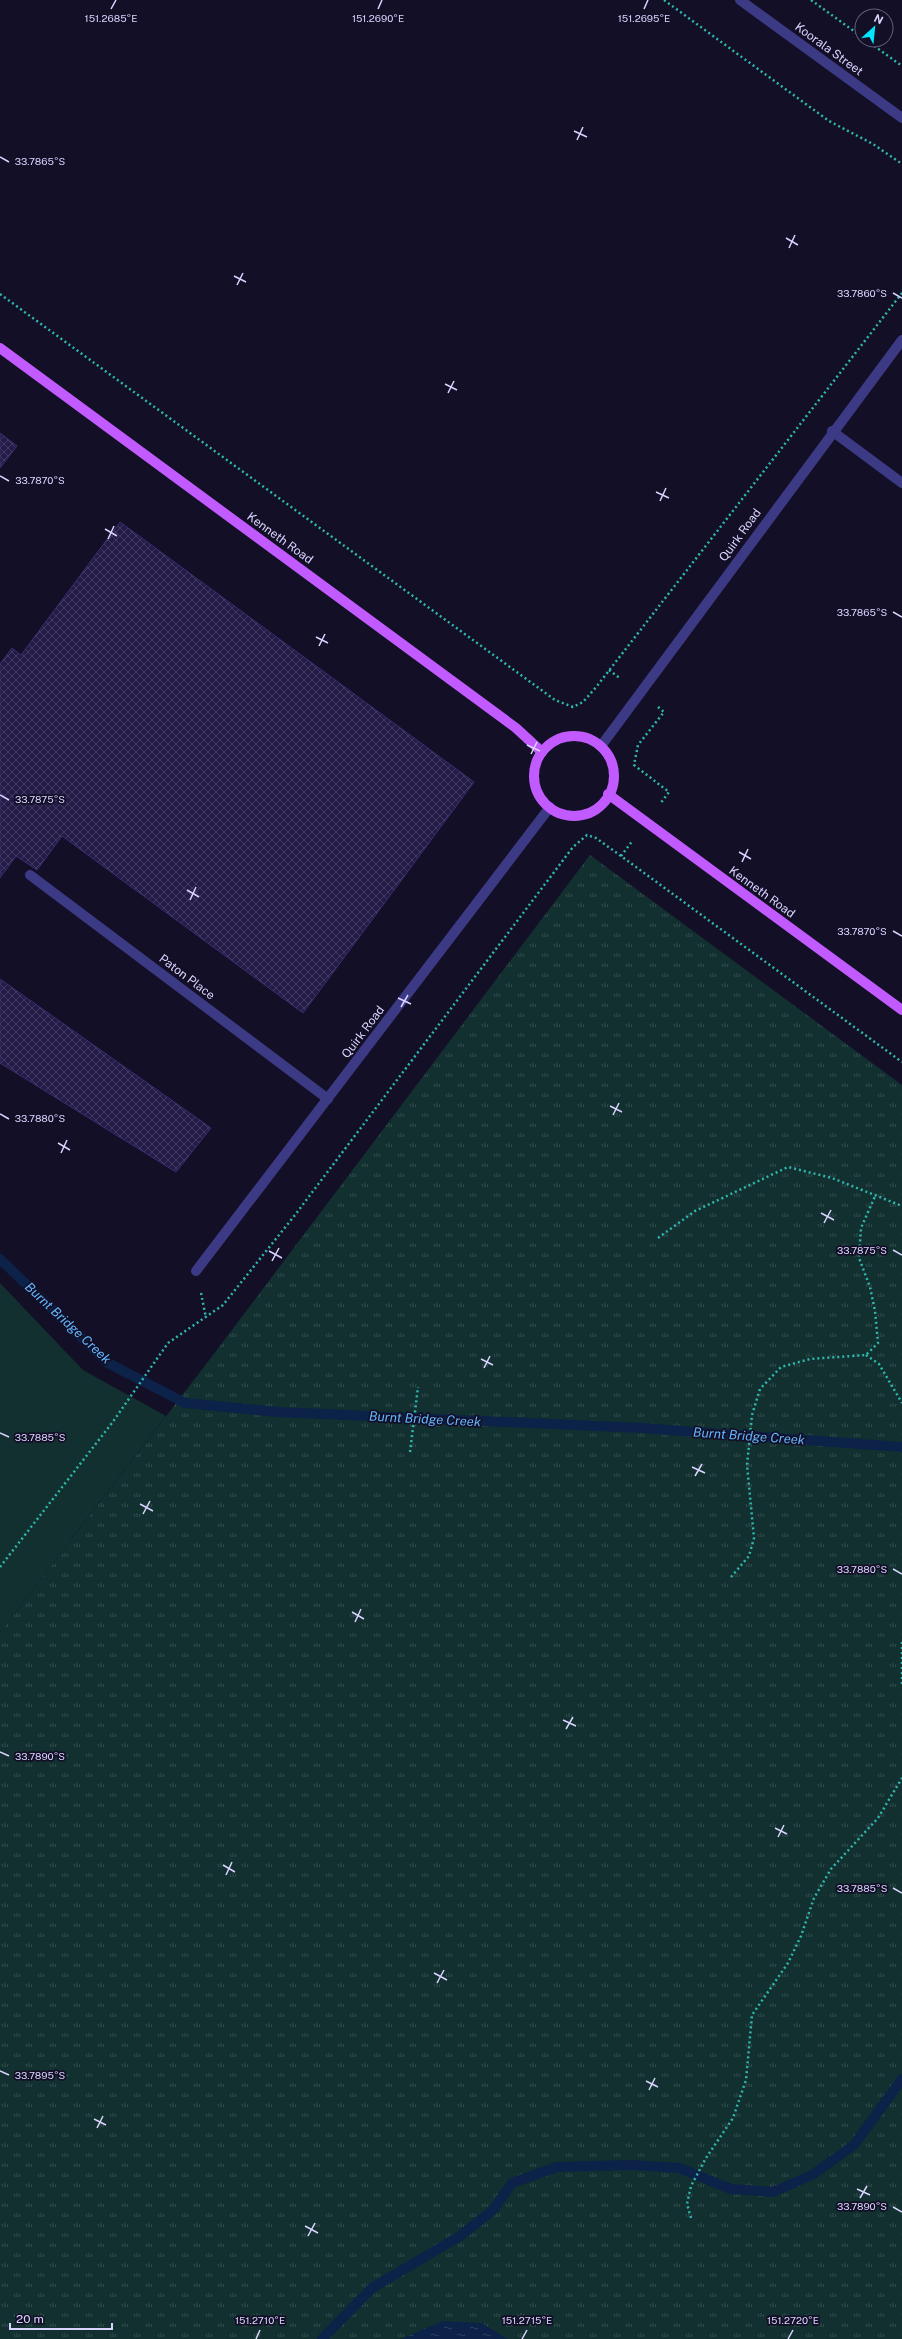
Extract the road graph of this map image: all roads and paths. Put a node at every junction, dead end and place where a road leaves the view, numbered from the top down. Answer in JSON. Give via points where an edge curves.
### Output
{"nodes":[{"id":1,"x":664,"y":0,"type":"edge"},
{"id":2,"x":740,"y":0,"type":"edge"},
{"id":3,"x":811,"y":0,"type":"edge"},
{"id":4,"x":854,"y":31,"type":"edge"},
{"id":5,"x":877,"y":48,"type":"edge"},
{"id":6,"x":902,"y":66,"type":"edge"},
{"id":7,"x":902,"y":118,"type":"edge"},
{"id":8,"x":902,"y":164,"type":"edge"},
{"id":9,"x":902,"y":293,"type":"edge"},
{"id":10,"x":0,"y":294,"type":"edge"},
{"id":11,"x":902,"y":340,"type":"edge"},
{"id":12,"x":0,"y":348,"type":"edge"},
{"id":13,"x":832,"y":431,"type":"junction"},
{"id":14,"x":902,"y":483,"type":"edge"},
{"id":15,"x":664,"y":712,"type":"dead end"},
{"id":16,"x":601,"y":746,"type":"junction"},
{"id":17,"x":542,"y":752,"type":"junction"},
{"id":18,"x":669,"y":792,"type":"dead end"},
{"id":19,"x":608,"y":794,"type":"junction"},
{"id":20,"x":550,"y":807,"type":"junction"},
{"id":21,"x":30,"y":876,"type":"dead end"},
{"id":22,"x":902,"y":1010,"type":"edge"},
{"id":23,"x":902,"y":1062,"type":"edge"},
{"id":24,"x":328,"y":1099,"type":"junction"},
{"id":25,"x":876,"y":1194,"type":"junction"},
{"id":26,"x":902,"y":1206,"type":"edge"},
{"id":27,"x":658,"y":1238,"type":"dead end"},
{"id":28,"x":196,"y":1271,"type":"dead end"},
{"id":29,"x":866,"y":1355,"type":"junction"},
{"id":30,"x":418,"y":1387,"type":"dead end"},
{"id":31,"x":902,"y":1403,"type":"edge"},
{"id":32,"x":410,"y":1452,"type":"dead end"},
{"id":33,"x":0,"y":1567,"type":"edge"},
{"id":34,"x":732,"y":1577,"type":"dead end"},
{"id":35,"x":902,"y":1642,"type":"edge"},
{"id":36,"x":902,"y":1685,"type":"edge"},
{"id":37,"x":902,"y":1778,"type":"edge"},
{"id":38,"x":691,"y":2218,"type":"dead end"}],
"edges":[{"from":1,"to":8,"type":"path","via":[[829,121],[872,144]]},
{"from":2,"to":7,"type":"street","name":"Koorala Street"},
{"from":3,"to":4,"type":"path"},
{"from":5,"to":6,"type":"path"},
{"from":9,"to":10,"type":"path","via":[[584,702],[573,707],[555,700]]},
{"from":11,"to":13,"type":"street","name":"Quirk Road"},
{"from":12,"to":17,"type":"main road","name":"Kenneth Road","via":[[516,728]]},
{"from":13,"to":14,"type":"street"},
{"from":13,"to":16,"type":"street","name":"Quirk Road"},
{"from":15,"to":18,"type":"path","via":[[638,745],[634,766]]},
{"from":16,"to":17,"type":"main road","via":[[589,739],[575,736],[552,742]]},
{"from":16,"to":19,"type":"main road","via":[[614,773]]},
{"from":17,"to":20,"type":"main road","via":[[536,762],[535,786],[541,798]]},
{"from":19,"to":20,"type":"main road","via":[[599,806],[583,815],[570,815]]},
{"from":19,"to":22,"type":"main road","name":"Kenneth Road"},
{"from":20,"to":24,"type":"street","name":"Quirk Road"},
{"from":21,"to":24,"type":"street","name":"Paton Place"},
{"from":23,"to":33,"type":"path","via":[[622,856],[596,838],[587,835],[573,847],[295,1215],[223,1305],[168,1343]]},
{"from":24,"to":28,"type":"street","name":"Quirk Road"},
{"from":25,"to":26,"type":"path"},
{"from":25,"to":27,"type":"path","via":[[788,1166],[695,1210]]},
{"from":25,"to":29,"type":"path","via":[[861,1228],[859,1258],[870,1287],[878,1343]]},
{"from":29,"to":31,"type":"path","via":[[879,1364]]},
{"from":29,"to":34,"type":"path","via":[[810,1359],[780,1368],[760,1389],[752,1415],[747,1465],[754,1538],[749,1556]]},
{"from":30,"to":32,"type":"path"},
{"from":35,"to":36,"type":"path"},
{"from":37,"to":38,"type":"path","via":[[878,1818],[831,1869],[814,1898],[801,1936],[788,1963],[752,2015],[746,2080],[733,2118],[691,2186],[687,2204]]}]}
